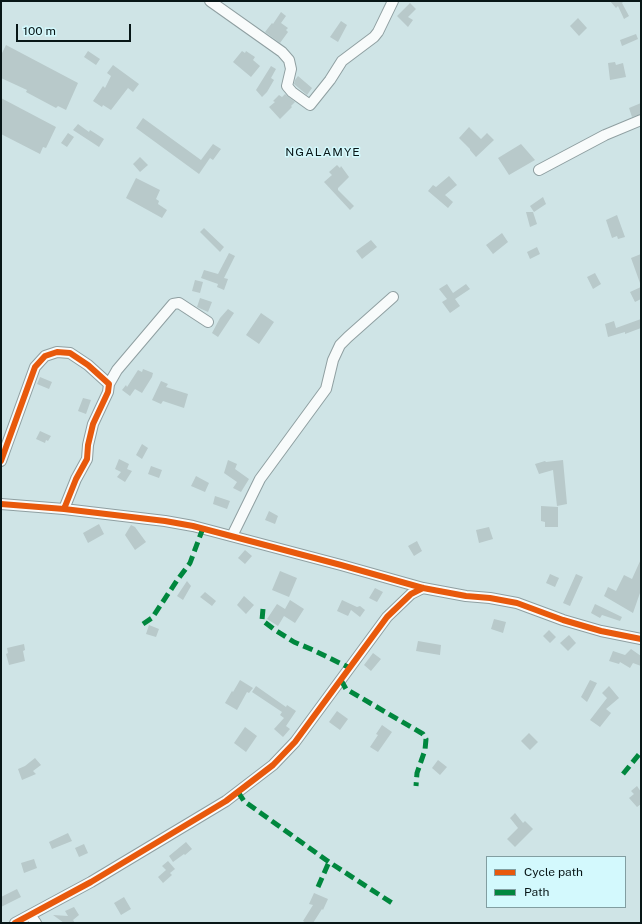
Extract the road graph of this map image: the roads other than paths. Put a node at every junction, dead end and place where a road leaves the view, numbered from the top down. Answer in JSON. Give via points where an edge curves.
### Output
{"nodes":[{"id":1,"x":210,"y":1,"type":"edge"},
{"id":2,"x":393,"y":1,"type":"edge"},
{"id":3,"x":641,"y":120,"type":"edge"},
{"id":4,"x":539,"y":170,"type":"dead end"},
{"id":5,"x":392,"y":298,"type":"dead end"},
{"id":6,"x":208,"y":322,"type":"dead end"},
{"id":7,"x":109,"y":384,"type":"junction"},
{"id":8,"x":1,"y":461,"type":"edge"},
{"id":9,"x":1,"y":504,"type":"edge"},
{"id":10,"x":64,"y":509,"type":"junction"},
{"id":11,"x":232,"y":536,"type":"junction"},
{"id":12,"x":423,"y":588,"type":"junction"},
{"id":13,"x":641,"y":640,"type":"edge"},
{"id":14,"x":33,"y":919,"type":"edge"},
{"id":15,"x":15,"y":923,"type":"edge"}],
"edges":[{"from":1,"to":2,"type":"street","via":[[282,52],[292,69],[288,86],[310,105],[342,61],[378,32]]},
{"from":3,"to":4,"type":"street","via":[[605,135]]},
{"from":5,"to":11,"type":"street","via":[[340,345],[333,360],[326,389],[260,479]]},
{"from":6,"to":7,"type":"street","via":[[179,304],[173,304]]},
{"from":7,"to":8,"type":"street","via":[[70,353],[57,352],[45,356],[35,366]]},
{"from":7,"to":10,"type":"street","via":[[108,392],[93,424],[87,459]]},
{"from":9,"to":10,"type":"street"},
{"from":10,"to":11,"type":"street","via":[[165,520]]},
{"from":11,"to":12,"type":"street"},
{"from":12,"to":13,"type":"street","via":[[517,603],[571,623]]},
{"from":12,"to":14,"type":"street","via":[[411,594],[387,617],[295,742],[273,765],[226,801]]},
{"from":14,"to":15,"type":"street"}]}
